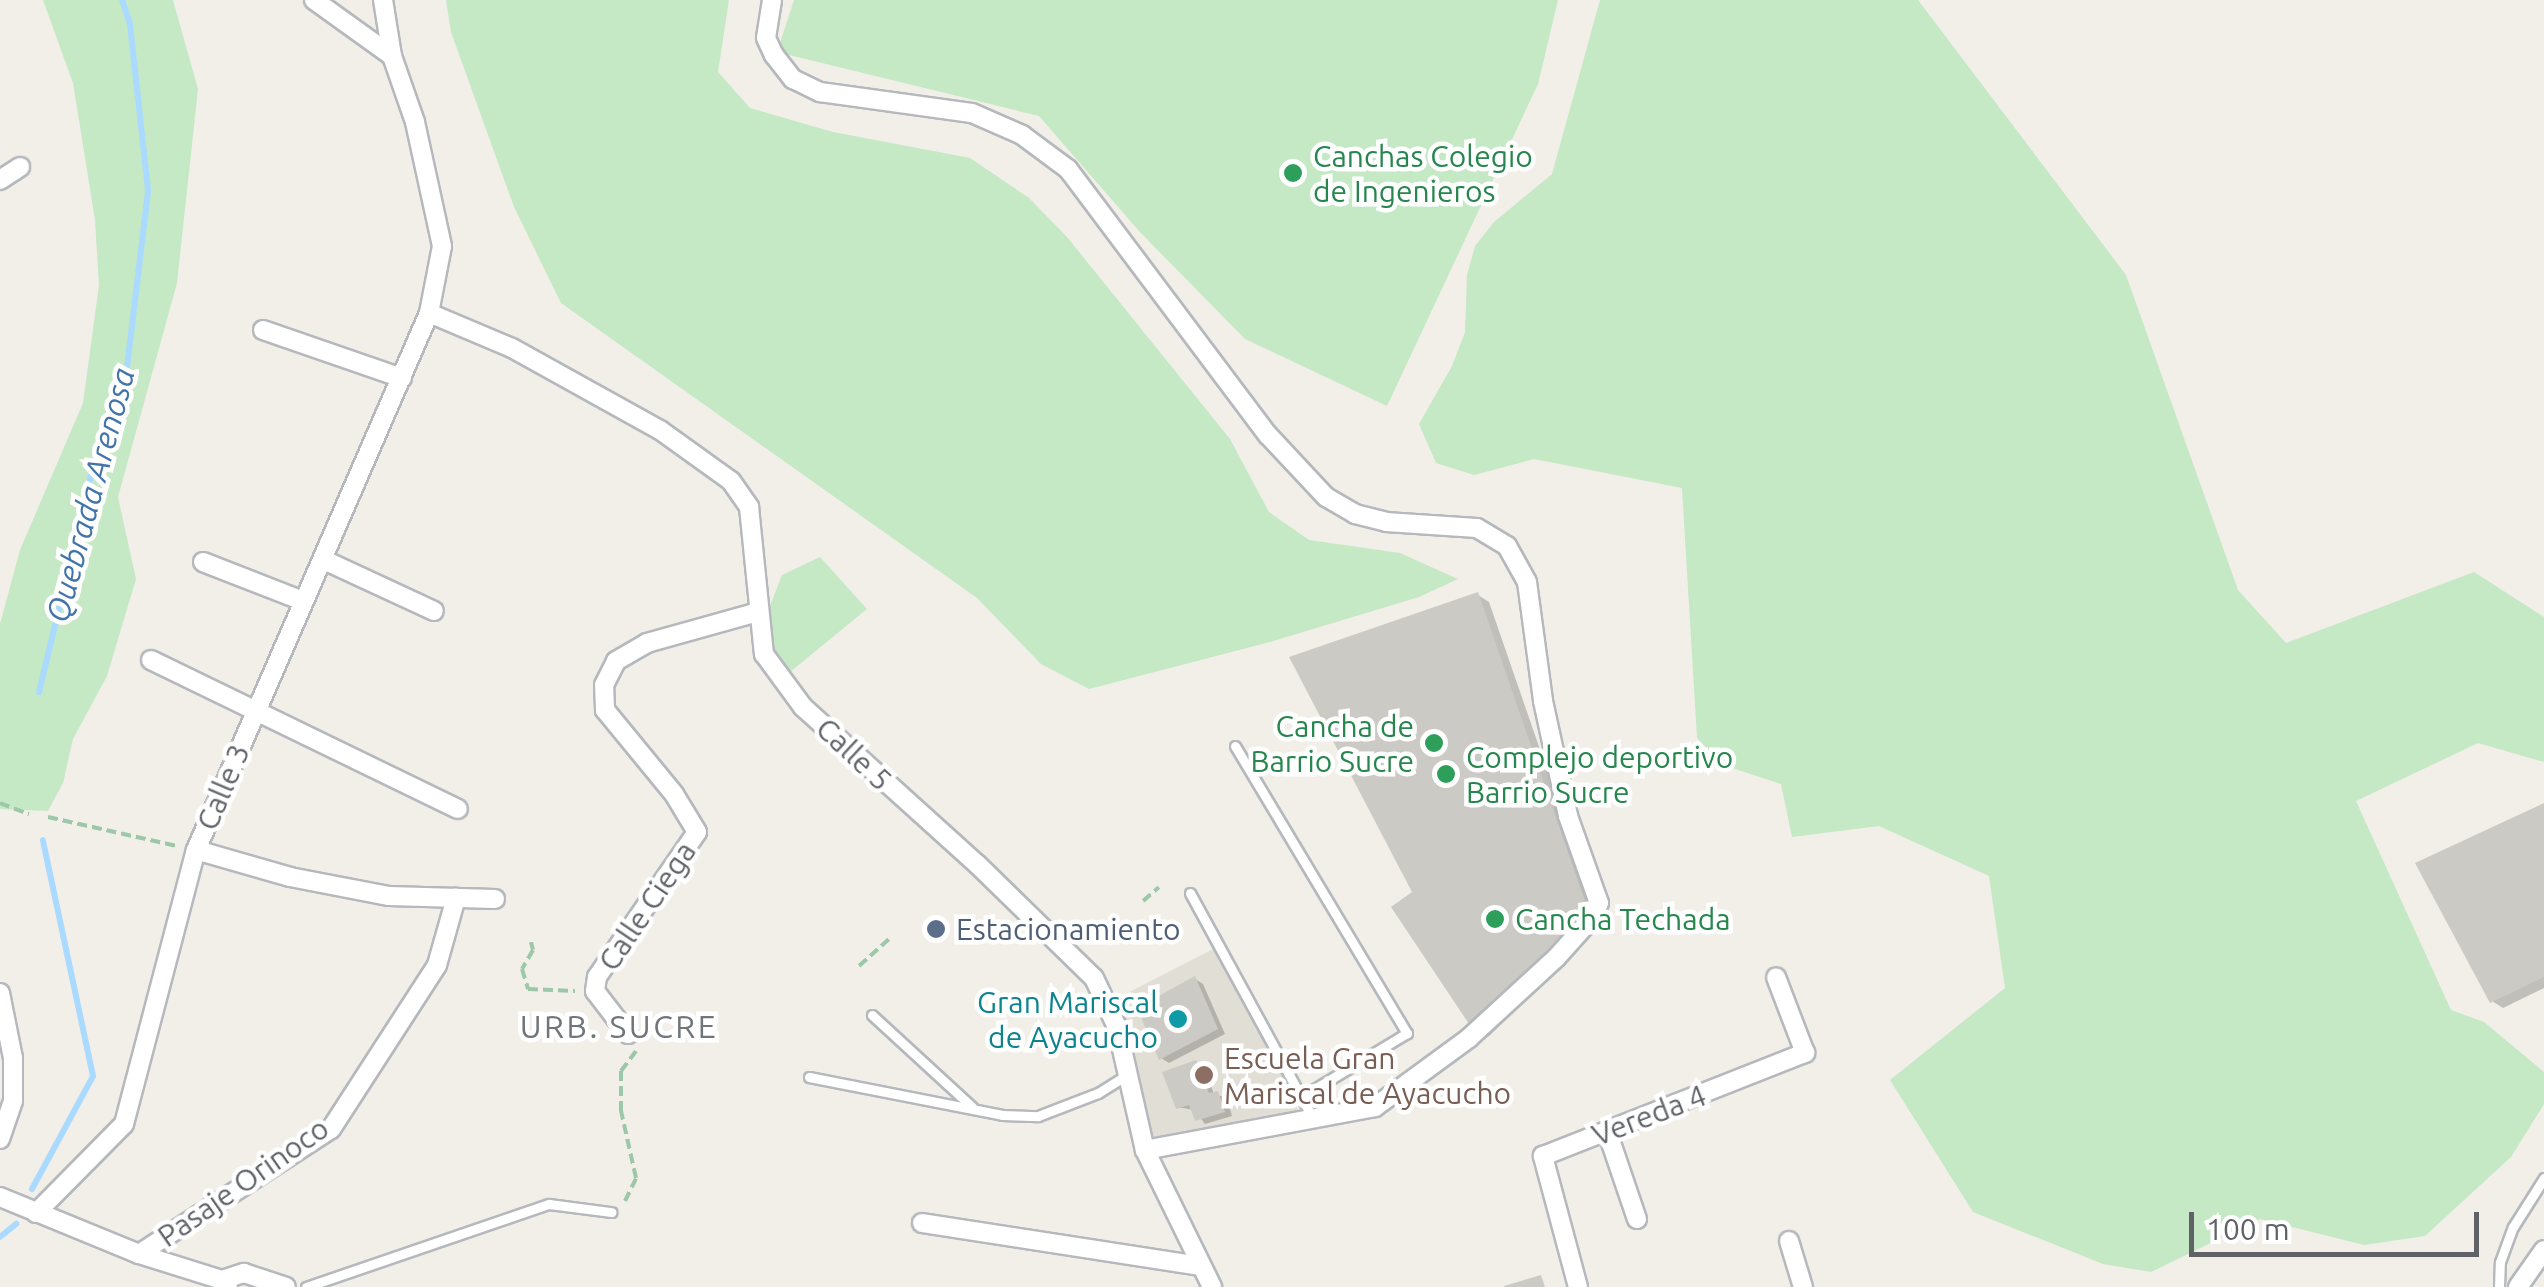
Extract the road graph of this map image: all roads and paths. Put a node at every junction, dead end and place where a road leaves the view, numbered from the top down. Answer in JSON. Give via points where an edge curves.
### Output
{"nodes":[{"id":1,"x":314,"y":0,"type":"edge"},
{"id":2,"x":383,"y":0,"type":"edge"},
{"id":3,"x":772,"y":0,"type":"edge"},
{"id":4,"x":392,"y":56,"type":"junction"},
{"id":5,"x":20,"y":167,"type":"dead end"},
{"id":6,"x":0,"y":180,"type":"edge"},
{"id":7,"x":429,"y":313,"type":"junction"},
{"id":8,"x":263,"y":330,"type":"dead end"},
{"id":9,"x":402,"y":378,"type":"junction"},
{"id":10,"x":324,"y":560,"type":"junction"},
{"id":11,"x":203,"y":562,"type":"dead end"},
{"id":12,"x":303,"y":601,"type":"junction"},
{"id":13,"x":434,"y":610,"type":"dead end"},
{"id":14,"x":758,"y":612,"type":"junction"},
{"id":15,"x":151,"y":660,"type":"dead end"},
{"id":16,"x":255,"y":712,"type":"junction"},
{"id":17,"x":1234,"y":746,"type":"dead end"},
{"id":18,"x":0,"y":803,"type":"edge"},
{"id":19,"x":458,"y":809,"type":"dead end"},
{"id":20,"x":29,"y":814,"type":"dead end"},
{"id":21,"x":48,"y":817,"type":"dead end"},
{"id":22,"x":196,"y":850,"type":"junction"},
{"id":23,"x":1159,"y":887,"type":"dead end"},
{"id":24,"x":1190,"y":893,"type":"dead end"},
{"id":25,"x":456,"y":898,"type":"junction"},
{"id":26,"x":495,"y":899,"type":"dead end"},
{"id":27,"x":1143,"y":901,"type":"dead end"},
{"id":28,"x":889,"y":940,"type":"dead end"},
{"id":29,"x":532,"y":942,"type":"dead end"},
{"id":30,"x":859,"y":966,"type":"dead end"},
{"id":31,"x":1776,"y":976,"type":"dead end"},
{"id":32,"x":595,"y":991,"type":"junction"},
{"id":33,"x":0,"y":993,"type":"edge"},
{"id":34,"x":872,"y":1015,"type":"dead end"},
{"id":35,"x":636,"y":1040,"type":"joint"},
{"id":36,"x":1125,"y":1076,"type":"junction"},
{"id":37,"x":809,"y":1077,"type":"dead end"},
{"id":38,"x":1301,"y":1097,"type":"junction"},
{"id":39,"x":974,"y":1108,"type":"junction"},
{"id":40,"x":1314,"y":1120,"type":"junction"},
{"id":41,"x":1607,"y":1131,"type":"junction"},
{"id":42,"x":0,"y":1139,"type":"edge"},
{"id":43,"x":1145,"y":1150,"type":"junction"},
{"id":44,"x":2544,"y":1178,"type":"edge"},
{"id":45,"x":0,"y":1197,"type":"edge"},
{"id":46,"x":626,"y":1201,"type":"dead end"},
{"id":47,"x":612,"y":1212,"type":"dead end"},
{"id":48,"x":36,"y":1213,"type":"junction"},
{"id":49,"x":1636,"y":1219,"type":"dead end"},
{"id":50,"x":922,"y":1223,"type":"dead end"},
{"id":51,"x":1789,"y":1241,"type":"dead end"},
{"id":52,"x":2544,"y":1250,"type":"edge"},
{"id":53,"x":139,"y":1254,"type":"junction"},
{"id":54,"x":1199,"y":1266,"type":"junction"},
{"id":55,"x":225,"y":1284,"type":"edge"},
{"id":56,"x":286,"y":1287,"type":"edge"},
{"id":57,"x":306,"y":1287,"type":"edge"},
{"id":58,"x":1212,"y":1287,"type":"edge"},
{"id":59,"x":1578,"y":1287,"type":"edge"},
{"id":60,"x":1803,"y":1287,"type":"edge"},
{"id":61,"x":2499,"y":1287,"type":"edge"},
{"id":62,"x":2518,"y":1287,"type":"edge"}],
"edges":[{"from":1,"to":4,"type":"street"},
{"from":2,"to":4,"type":"street","name":"Calle 3"},
{"from":3,"to":40,"type":"street","via":[[766,38],[794,79],[820,92],[972,112],[1022,135],[1068,169],[1268,435],[1326,497],[1386,522],[1478,528],[1507,546],[1527,582],[1568,816],[1599,903],[1556,958],[1411,1083],[1375,1107]]},
{"from":4,"to":7,"type":"street","name":"Calle 3","via":[[415,122],[442,246]]},
{"from":5,"to":6,"type":"street"},
{"from":7,"to":9,"type":"street","name":"Calle 3"},
{"from":7,"to":14,"type":"street","name":"Calle 5","via":[[512,348],[628,412],[731,481],[749,507]]},
{"from":8,"to":9,"type":"street"},
{"from":9,"to":10,"type":"street","name":"Calle 3"},
{"from":10,"to":12,"type":"street","name":"Calle 3"},
{"from":10,"to":13,"type":"street"},
{"from":11,"to":12,"type":"street"},
{"from":12,"to":16,"type":"street","name":"Calle 3"},
{"from":14,"to":32,"type":"street","name":"Calle Ciega","via":[[647,644],[616,662],[604,685],[605,710],[674,794],[696,838],[644,903],[597,977]]},
{"from":14,"to":36,"type":"street","name":"Calle 5","via":[[764,654],[803,707],[1094,978],[1116,1027]]},
{"from":15,"to":16,"type":"street"},
{"from":16,"to":19,"type":"street"},
{"from":16,"to":22,"type":"street","name":"Calle 3"},
{"from":17,"to":38,"type":"lane","via":[[1407,1032]]},
{"from":18,"to":20,"type":"path"},
{"from":21,"to":22,"type":"path"},
{"from":22,"to":25,"type":"street","via":[[389,896]]},
{"from":22,"to":48,"type":"street","name":"Calle 3","via":[[124,1124]]},
{"from":23,"to":27,"type":"path"},
{"from":24,"to":38,"type":"lane"},
{"from":25,"to":26,"type":"street"},
{"from":25,"to":53,"type":"street","name":"Pasaje Orinoco","via":[[437,965],[331,1128]]},
{"from":28,"to":30,"type":"path"},
{"from":29,"to":32,"type":"path","via":[[522,969],[528,989]]},
{"from":31,"to":41,"type":"street","name":"Vereda 4","via":[[1805,1053]]},
{"from":32,"to":35,"type":"street","name":"Calle Ciega"},
{"from":33,"to":42,"type":"street","via":[[13,1058],[13,1100]]},
{"from":34,"to":39,"type":"lane"},
{"from":35,"to":46,"type":"path","via":[[621,1071],[621,1112],[636,1178]]},
{"from":36,"to":39,"type":"lane","via":[[1038,1116]]},
{"from":36,"to":43,"type":"street","name":"Calle 5"},
{"from":37,"to":39,"type":"lane"},
{"from":38,"to":40,"type":"lane"},
{"from":40,"to":43,"type":"street"},
{"from":41,"to":49,"type":"street"},
{"from":41,"to":59,"type":"street","name":"Vereda 4","via":[[1543,1156]]},
{"from":43,"to":54,"type":"street","name":"Calle 5"},
{"from":44,"to":61,"type":"lane","via":[[2513,1227]]},
{"from":45,"to":48,"type":"street"},
{"from":47,"to":57,"type":"lane","via":[[549,1204]]},
{"from":48,"to":53,"type":"street"},
{"from":50,"to":54,"type":"street"},
{"from":51,"to":60,"type":"street"},
{"from":52,"to":62,"type":"street"},
{"from":53,"to":55,"type":"street"},
{"from":54,"to":58,"type":"street","name":"Calle 5"},
{"from":55,"to":56,"type":"street","via":[[244,1273]]}]}
